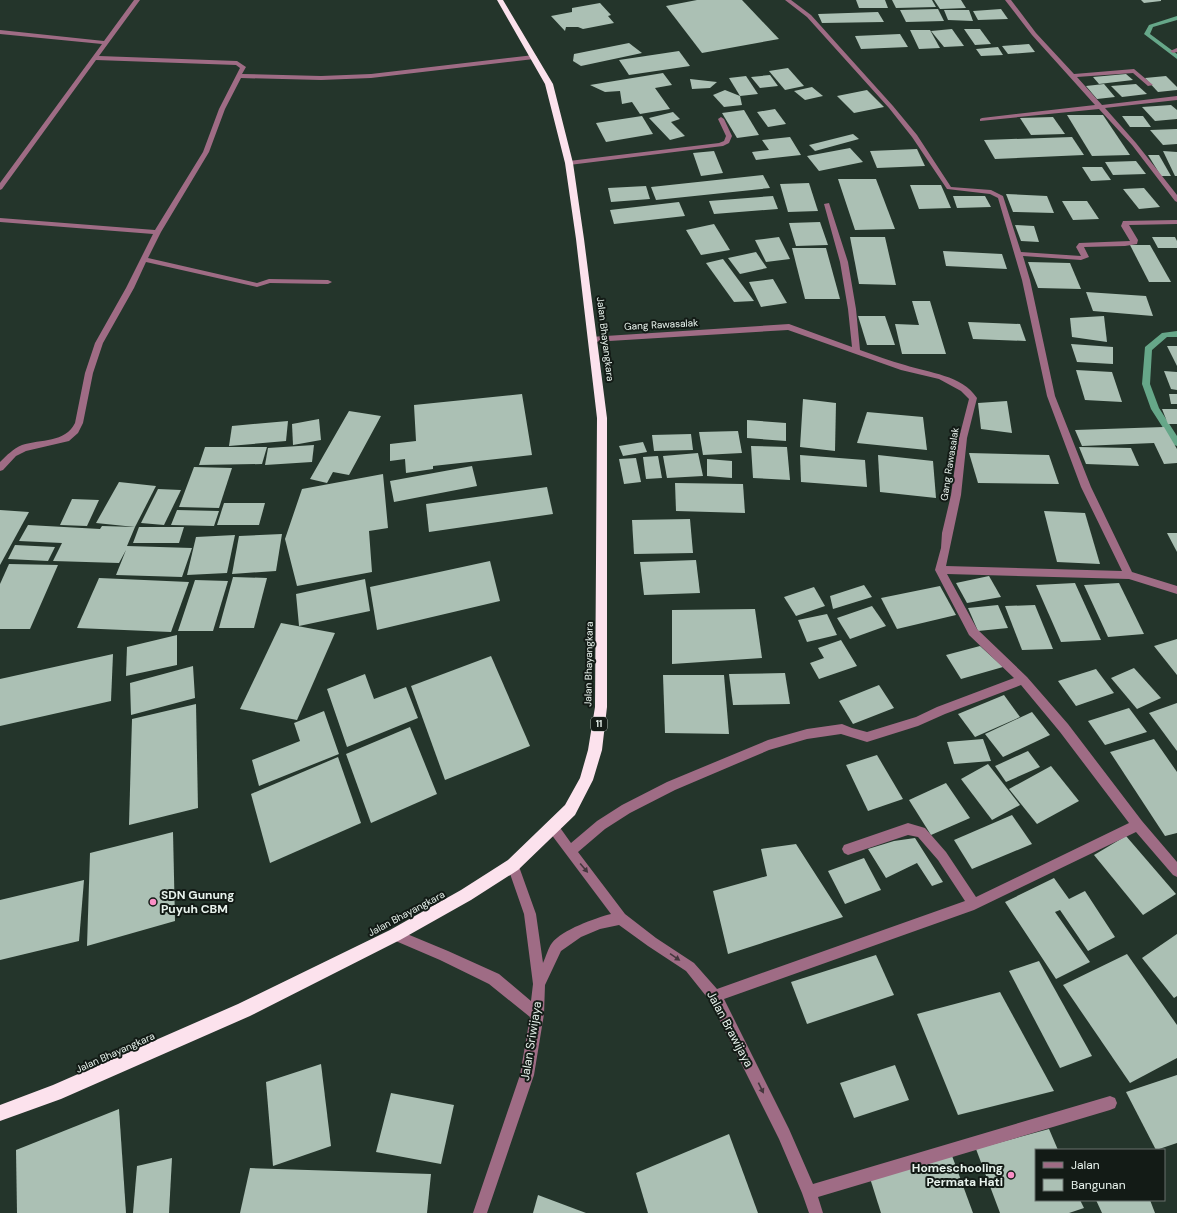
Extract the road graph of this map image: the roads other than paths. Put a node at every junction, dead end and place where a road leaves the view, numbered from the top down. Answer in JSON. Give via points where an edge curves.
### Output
{"nodes":[{"id":1,"x":137,"y":0,"type":"edge"},
{"id":2,"x":500,"y":0,"type":"edge"},
{"id":3,"x":788,"y":0,"type":"edge"},
{"id":4,"x":1008,"y":0,"type":"edge"},
{"id":5,"x":0,"y":32,"type":"edge"},
{"id":6,"x":106,"y":43,"type":"junction"},
{"id":7,"x":534,"y":57,"type":"junction"},
{"id":8,"x":95,"y":58,"type":"junction"},
{"id":9,"x":240,"y":76,"type":"junction"},
{"id":10,"x":1073,"y":76,"type":"junction"},
{"id":11,"x":1150,"y":86,"type":"dead end"},
{"id":12,"x":1177,"y":98,"type":"edge"},
{"id":13,"x":1101,"y":107,"type":"junction"},
{"id":14,"x":721,"y":119,"type":"dead end"},
{"id":15,"x":982,"y":120,"type":"dead end"},
{"id":16,"x":569,"y":163,"type":"junction"},
{"id":17,"x":0,"y":188,"type":"edge"},
{"id":18,"x":1177,"y":200,"type":"edge"},
{"id":19,"x":827,"y":204,"type":"dead end"},
{"id":20,"x":0,"y":220,"type":"edge"},
{"id":21,"x":1177,"y":222,"type":"edge"},
{"id":22,"x":157,"y":232,"type":"junction"},
{"id":23,"x":1019,"y":254,"type":"junction"},
{"id":24,"x":144,"y":259,"type":"junction"},
{"id":25,"x":328,"y":282,"type":"dead end"},
{"id":26,"x":593,"y":339,"type":"junction"},
{"id":27,"x":856,"y":352,"type":"junction"},
{"id":28,"x":0,"y":468,"type":"edge"},
{"id":29,"x":940,"y":570,"type":"junction"},
{"id":30,"x":1129,"y":575,"type":"junction"},
{"id":31,"x":1177,"y":590,"type":"edge"},
{"id":32,"x":1023,"y":680,"type":"junction"},
{"id":33,"x":1138,"y":824,"type":"junction"},
{"id":34,"x":552,"y":826,"type":"junction"},
{"id":35,"x":848,"y":849,"type":"dead end"},
{"id":36,"x":570,"y":851,"type":"junction"},
{"id":37,"x":1173,"y":860,"type":"edge"},
{"id":38,"x":513,"y":865,"type":"junction"},
{"id":39,"x":1177,"y":871,"type":"edge"},
{"id":40,"x":974,"y":904,"type":"junction"},
{"id":41,"x":621,"y":918,"type":"junction"},
{"id":42,"x":395,"y":935,"type":"junction"},
{"id":43,"x":539,"y":984,"type":"junction"},
{"id":44,"x":715,"y":996,"type":"junction"},
{"id":45,"x":537,"y":1014,"type":"junction"},
{"id":46,"x":1110,"y":1103,"type":"dead end"},
{"id":47,"x":0,"y":1113,"type":"edge"},
{"id":48,"x":809,"y":1192,"type":"junction"},
{"id":49,"x":480,"y":1213,"type":"edge"},
{"id":50,"x":816,"y":1213,"type":"edge"}],
"edges":[{"from":1,"to":6,"type":"street"},
{"from":2,"to":7,"type":"highway","name":"Jalan Bhayangkara","number":"11"},
{"from":3,"to":23,"type":"street","via":[[809,16],[891,107],[915,136],[949,188],[998,194]]},
{"from":4,"to":10,"type":"street","via":[[1034,34]]},
{"from":5,"to":6,"type":"street"},
{"from":6,"to":8,"type":"street"},
{"from":7,"to":9,"type":"street","via":[[371,76]]},
{"from":7,"to":16,"type":"highway","name":"Jalan Bhayangkara","number":"11","via":[[549,84]]},
{"from":8,"to":9,"type":"street","via":[[237,63],[244,67]]},
{"from":8,"to":17,"type":"street"},
{"from":9,"to":22,"type":"street","via":[[222,109],[206,152]]},
{"from":10,"to":11,"type":"street","via":[[1134,71]]},
{"from":10,"to":13,"type":"street"},
{"from":12,"to":13,"type":"street"},
{"from":13,"to":15,"type":"street"},
{"from":13,"to":18,"type":"street","via":[[1134,144]]},
{"from":14,"to":16,"type":"street","via":[[729,140],[721,145]]},
{"from":16,"to":26,"type":"highway","name":"Jalan Bhayangkara","number":"11"},
{"from":19,"to":27,"type":"street","via":[[844,262]]},
{"from":20,"to":22,"type":"street"},
{"from":21,"to":23,"type":"street","via":[[1126,223],[1125,226],[1134,242],[1082,245],[1080,247],[1084,257],[1081,258]]},
{"from":22,"to":24,"type":"street"},
{"from":23,"to":30,"type":"street","via":[[1051,396],[1086,487]]},
{"from":24,"to":25,"type":"street","via":[[257,285],[269,281]]},
{"from":24,"to":28,"type":"street","via":[[99,343],[75,431],[66,439],[24,448],[13,454]]},
{"from":26,"to":27,"type":"street","name":"Gang Rawasalak","via":[[789,327]]},
{"from":26,"to":34,"type":"highway","name":"Jalan Bhayangkara","number":"11","via":[[602,418],[601,707],[595,750],[586,780],[570,810]]},
{"from":27,"to":29,"type":"street","name":"Gang Rawasalak","via":[[941,377],[964,389],[973,398],[963,438],[956,495]]},
{"from":29,"to":30,"type":"street"},
{"from":29,"to":32,"type":"street","via":[[973,632]]},
{"from":30,"to":31,"type":"street"},
{"from":32,"to":33,"type":"street","via":[[1064,728]]},
{"from":32,"to":36,"type":"street","via":[[918,721],[867,737],[850,734],[842,729],[808,734],[768,745],[626,808]]},
{"from":33,"to":37,"type":"street"},
{"from":33,"to":40,"type":"street"},
{"from":34,"to":36,"type":"street","name":"Jalan Brawijaya"},
{"from":34,"to":38,"type":"highway","name":"Jalan Bhayangkara","number":"11"},
{"from":35,"to":40,"type":"street","via":[[908,829],[921,832],[942,856]]},
{"from":36,"to":41,"type":"street","name":"Jalan Brawijaya","one_way":true},
{"from":37,"to":39,"type":"street"},
{"from":38,"to":42,"type":"highway","name":"Jalan Bhayangkara","number":"11","via":[[466,896]]},
{"from":38,"to":43,"type":"street","name":"Jalan Sriwijaya","via":[[530,914]]},
{"from":40,"to":44,"type":"street"},
{"from":41,"to":43,"type":"street","via":[[577,932],[556,948]]},
{"from":41,"to":44,"type":"street","name":"Jalan Brawijaya","one_way":true,"via":[[690,967]]},
{"from":42,"to":45,"type":"street","via":[[494,979]]},
{"from":42,"to":47,"type":"highway","name":"Jalan Bhayangkara","number":"11","via":[[244,1010],[55,1093]]},
{"from":43,"to":45,"type":"street","name":"Jalan Sriwijaya"},
{"from":44,"to":48,"type":"street","name":"Jalan Brawijaya","one_way":true,"via":[[784,1134]]},
{"from":45,"to":49,"type":"street","name":"Jalan Sriwijaya","via":[[527,1075]]},
{"from":46,"to":48,"type":"street"},
{"from":48,"to":50,"type":"street","name":"Jalan Brawijaya"}]}
